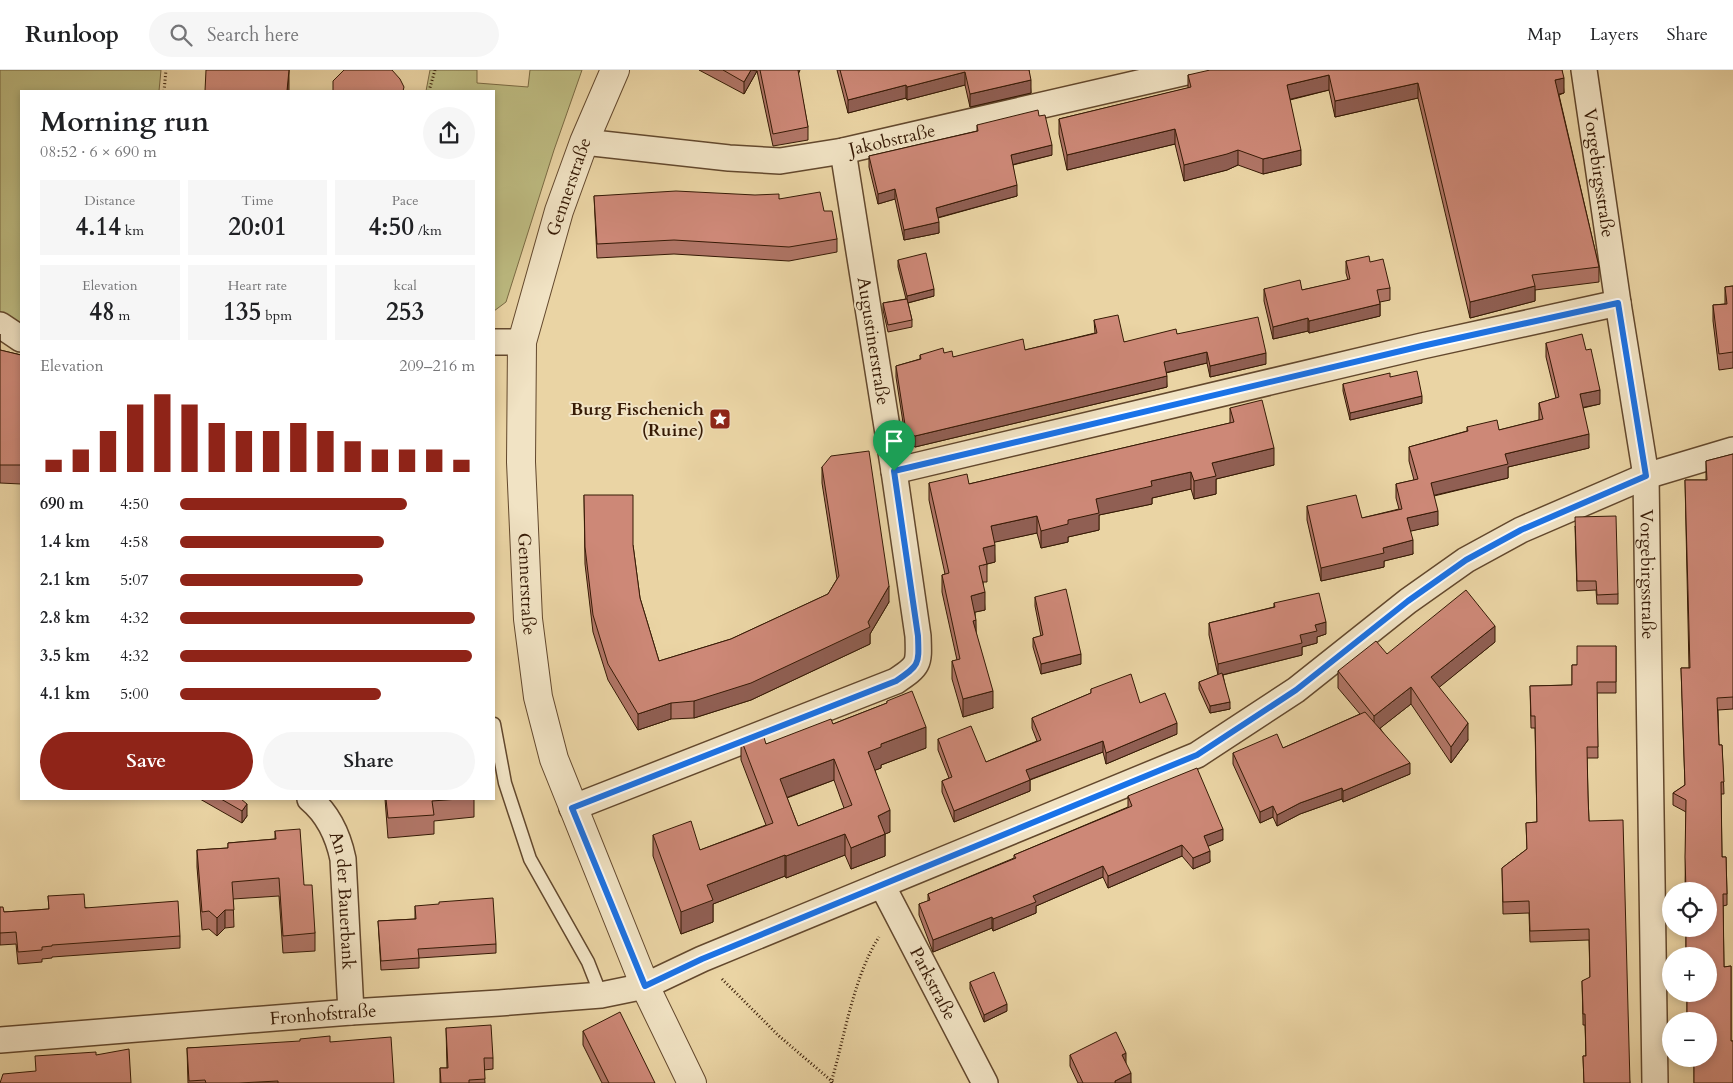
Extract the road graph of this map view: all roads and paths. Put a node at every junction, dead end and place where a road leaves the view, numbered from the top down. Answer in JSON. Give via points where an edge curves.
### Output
{"nodes":[{"id":1,"x":166,"y":70,"type":"edge"},
{"id":2,"x":435,"y":70,"type":"edge"},
{"id":3,"x":615,"y":70,"type":"edge"},
{"id":4,"x":1195,"y":70,"type":"edge"},
{"id":5,"x":1584,"y":70,"type":"edge"},
{"id":6,"x":164,"y":90,"type":"edge"},
{"id":7,"x":429,"y":90,"type":"edge"},
{"id":8,"x":584,"y":142,"type":"junction"},
{"id":9,"x":843,"y":151,"type":"junction"},
{"id":10,"x":1618,"y":303,"type":"junction"},
{"id":11,"x":0,"y":325,"type":"edge"},
{"id":12,"x":20,"y":338,"type":"edge"},
{"id":13,"x":495,"y":342,"type":"edge"},
{"id":14,"x":522,"y":342,"type":"junction"},
{"id":15,"x":1733,"y":450,"type":"edge"},
{"id":16,"x":894,"y":471,"type":"junction"},
{"id":17,"x":1646,"y":476,"type":"junction"},
{"id":18,"x":495,"y":729,"type":"edge"},
{"id":19,"x":311,"y":800,"type":"edge"},
{"id":20,"x":572,"y":808,"type":"junction"},
{"id":21,"x":882,"y":885,"type":"junction"},
{"id":22,"x":896,"y":911,"type":"junction"},
{"id":23,"x":702,"y":959,"type":"junction"},
{"id":24,"x":645,"y":986,"type":"junction"},
{"id":25,"x":600,"y":995,"type":"junction"},
{"id":26,"x":352,"y":1012,"type":"junction"},
{"id":27,"x":0,"y":1040,"type":"edge"},
{"id":28,"x":832,"y":1082,"type":"edge"},
{"id":29,"x":692,"y":1083,"type":"edge"},
{"id":30,"x":985,"y":1083,"type":"edge"},
{"id":31,"x":1655,"y":1083,"type":"edge"}],
"edges":[{"from":1,"to":6,"type":"path"},
{"from":2,"to":7,"type":"path"},
{"from":3,"to":8,"type":"street","name":"Gennerstraße"},
{"from":4,"to":9,"type":"street","name":"Jakobstraße"},
{"from":5,"to":10,"type":"street","name":"Vorgebirgsstraße"},
{"from":8,"to":9,"type":"street","name":"Jakobstraße","via":[[780,161]]},
{"from":8,"to":14,"type":"street","name":"Gennerstraße","via":[[559,211]]},
{"from":9,"to":16,"type":"street","name":"Augustinerstraße"},
{"from":10,"to":16,"type":"street"},
{"from":10,"to":17,"type":"street","name":"Vorgebirgsstraße"},
{"from":11,"to":12,"type":"street"},
{"from":13,"to":14,"type":"street"},
{"from":14,"to":20,"type":"street","name":"Gennerstraße","via":[[521,462],[528,619],[538,697],[554,760]]},
{"from":15,"to":17,"type":"street","name":"Fronhofstraße"},
{"from":16,"to":20,"type":"street","name":"Augustinerstraße","via":[[918,636],[919,658],[914,669],[896,681]]},
{"from":17,"to":21,"type":"street","name":"Fronhofstraße","via":[[1521,530],[1466,560],[1408,601],[1296,690],[1197,755]]},
{"from":17,"to":31,"type":"street","name":"Vorgebirgsstraße"},
{"from":18,"to":25,"type":"lane","via":[[505,783],[530,859],[588,962]]},
{"from":19,"to":26,"type":"street","name":"An der Bauerbank","via":[[331,824],[343,859]]},
{"from":20,"to":24,"type":"street","name":"Gennerstraße"},
{"from":21,"to":22,"type":"street","name":"Parkstraße"},
{"from":21,"to":23,"type":"street","name":"Fronhofstraße"},
{"from":22,"to":28,"type":"path","via":[[872,948],[857,988]]},
{"from":22,"to":30,"type":"street","name":"Parkstraße"},
{"from":23,"to":24,"type":"street","name":"Fronhofstraße"},
{"from":23,"to":28,"type":"path","via":[[779,1036]]},
{"from":24,"to":25,"type":"street","name":"Fronhofstraße"},
{"from":24,"to":29,"type":"street","name":"Gennerstraße"},
{"from":25,"to":26,"type":"street","name":"Fronhofstraße"},
{"from":26,"to":27,"type":"street","name":"Fronhofstraße"}]}
